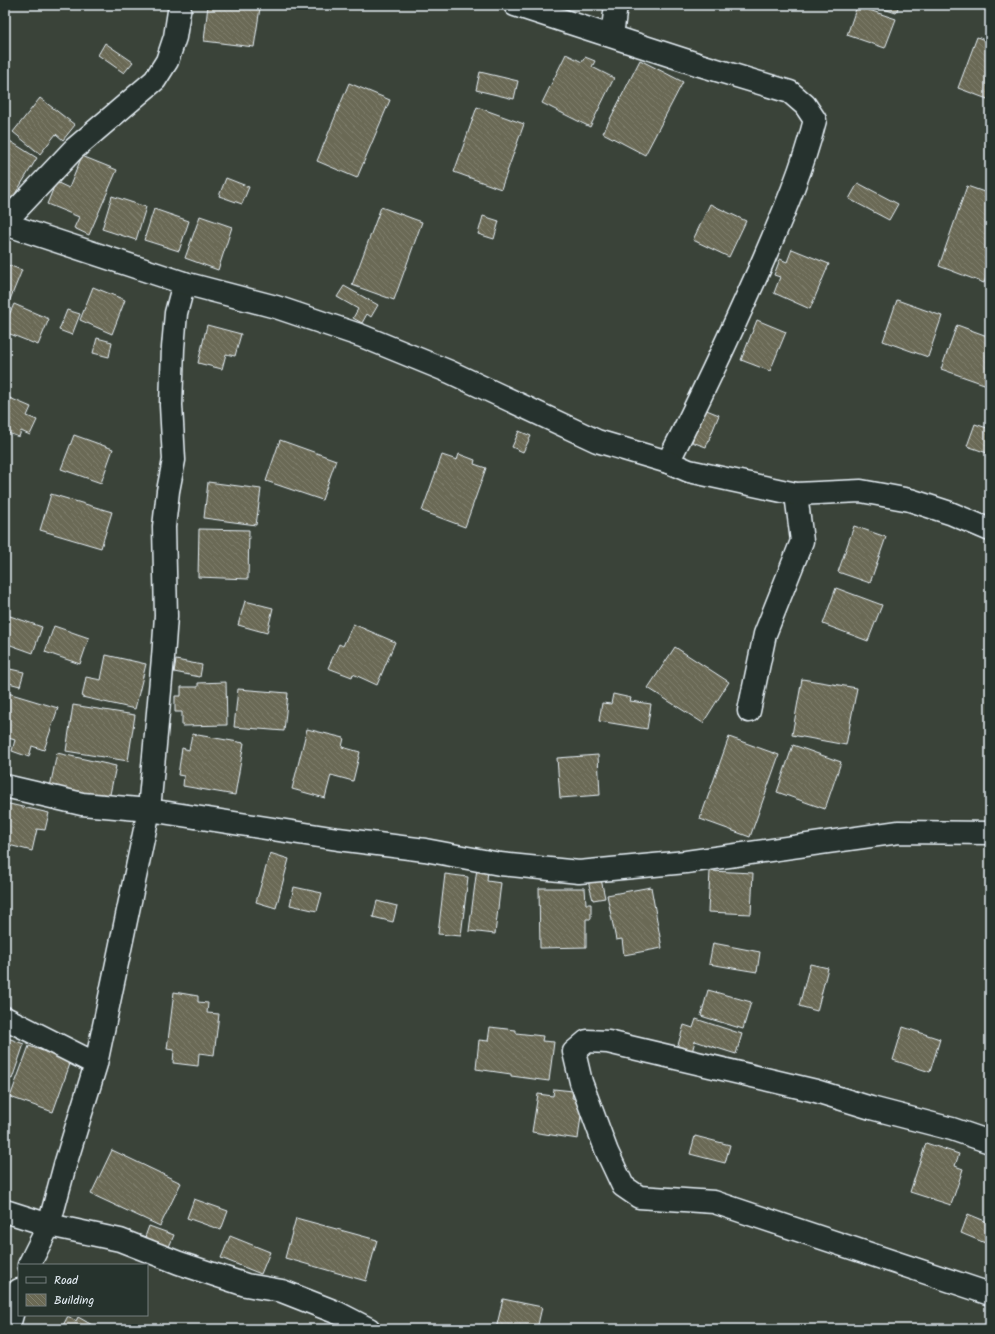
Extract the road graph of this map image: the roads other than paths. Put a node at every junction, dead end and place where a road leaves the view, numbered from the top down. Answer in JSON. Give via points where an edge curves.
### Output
{"nodes":[{"id":1,"x":180,"y":5,"type":"edge"},
{"id":2,"x":515,"y":5,"type":"edge"},
{"id":3,"x":616,"y":5,"type":"edge"},
{"id":4,"x":612,"y":36,"type":"junction"},
{"id":5,"x":5,"y":223,"type":"edge"},
{"id":6,"x":184,"y":283,"type":"junction"},
{"id":7,"x":668,"y":462,"type":"junction"},
{"id":8,"x":796,"y":494,"type":"junction"},
{"id":9,"x":990,"y":530,"type":"edge"},
{"id":10,"x":749,"y":711,"type":"dead end"},
{"id":11,"x":5,"y":786,"type":"edge"},
{"id":12,"x":149,"y":810,"type":"junction"},
{"id":13,"x":990,"y":833,"type":"edge"},
{"id":14,"x":5,"y":1018,"type":"edge"},
{"id":15,"x":96,"y":1064,"type":"junction"},
{"id":16,"x":990,"y":1142,"type":"edge"},
{"id":17,"x":5,"y":1211,"type":"edge"},
{"id":18,"x":49,"y":1225,"type":"junction"},
{"id":19,"x":30,"y":1264,"type":"edge"},
{"id":20,"x":18,"y":1294,"type":"edge"},
{"id":21,"x":990,"y":1294,"type":"edge"},
{"id":22,"x":8,"y":1329,"type":"edge"},
{"id":23,"x":369,"y":1329,"type":"edge"}],
"edges":[{"from":1,"to":5,"type":"street","via":[[168,61],[155,80],[74,149]]},
{"from":2,"to":4,"type":"street"},
{"from":3,"to":4,"type":"street"},
{"from":4,"to":7,"type":"street","via":[[790,92],[805,105],[815,120],[808,148],[780,221],[734,327]]},
{"from":5,"to":6,"type":"street"},
{"from":6,"to":7,"type":"street","via":[[276,307],[362,336],[450,372],[597,441]]},
{"from":6,"to":12,"type":"street","via":[[176,313],[171,405],[174,460],[164,527],[166,616]]},
{"from":7,"to":8,"type":"street","via":[[689,471]]},
{"from":8,"to":9,"type":"street","via":[[861,492],[910,500]]},
{"from":8,"to":10,"type":"street","via":[[802,541],[765,634]]},
{"from":11,"to":12,"type":"street","via":[[82,804]]},
{"from":12,"to":13,"type":"street","via":[[425,850],[500,864],[579,872],[686,862],[899,832]]},
{"from":12,"to":15,"type":"street"},
{"from":14,"to":15,"type":"street"},
{"from":15,"to":18,"type":"street"},
{"from":16,"to":21,"type":"street","via":[[816,1091],[608,1042],[587,1041],[574,1052],[581,1082],[610,1159],[623,1186],[640,1197],[714,1202]]},
{"from":17,"to":18,"type":"street"},
{"from":18,"to":19,"type":"street"},
{"from":18,"to":23,"type":"street","via":[[120,1240],[246,1285],[282,1291],[338,1313]]},
{"from":20,"to":22,"type":"street"}]}
